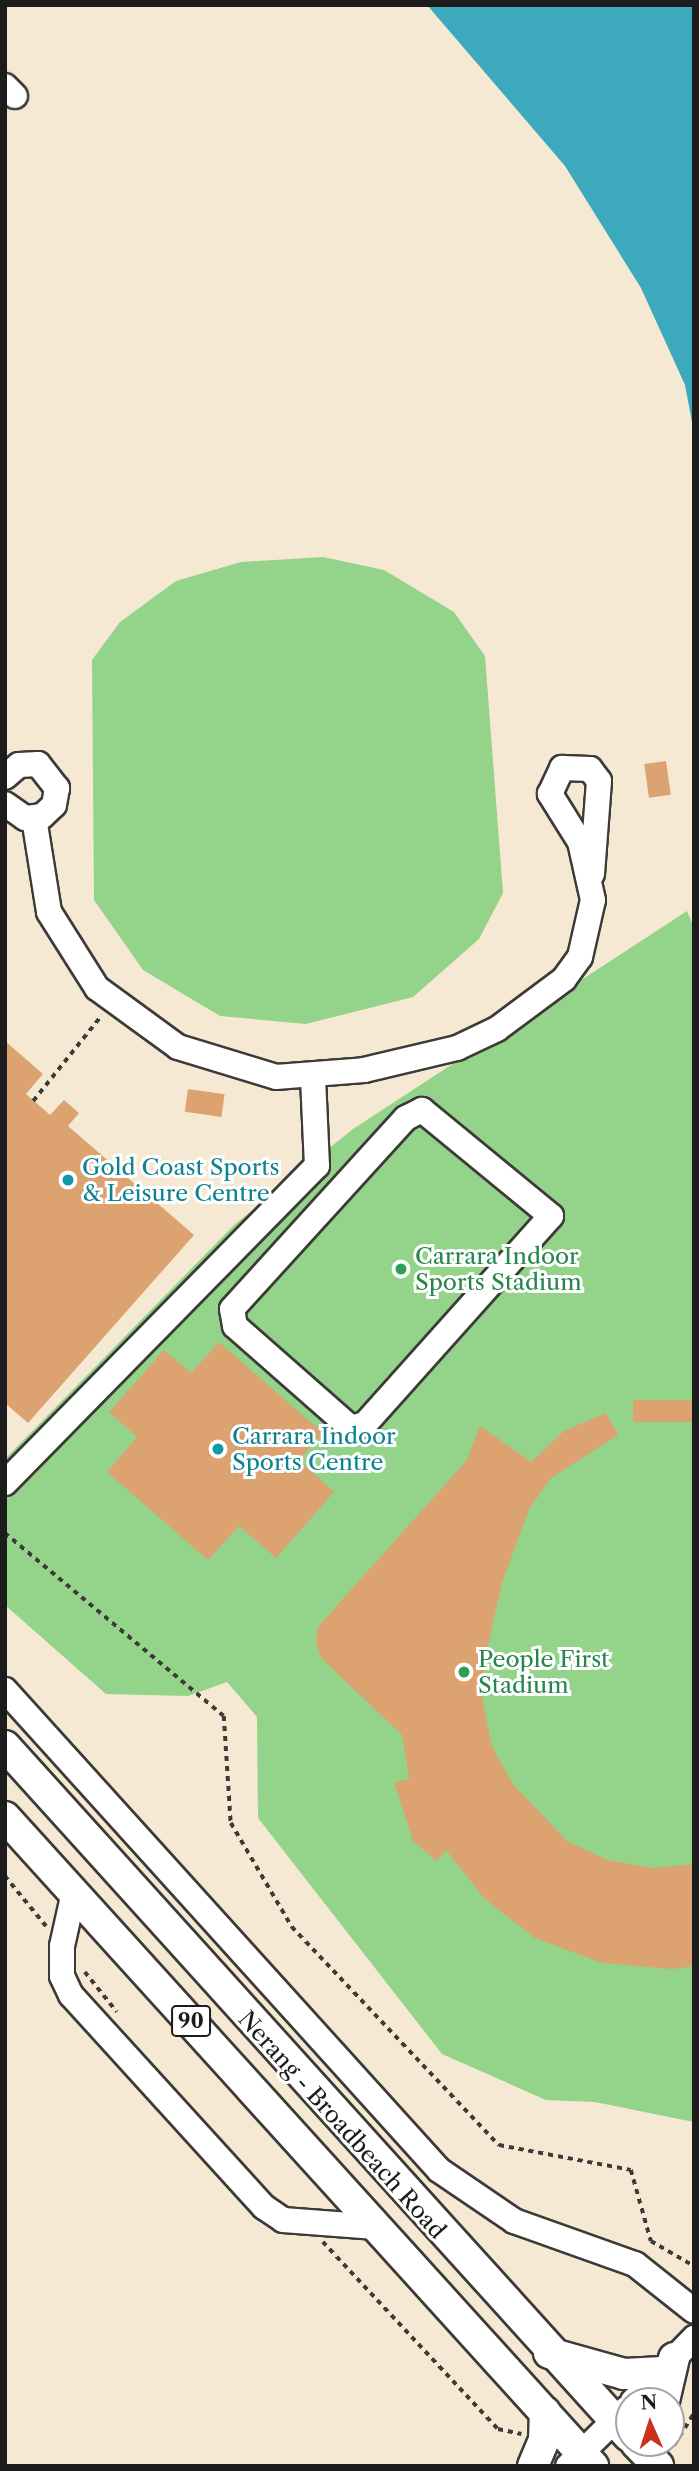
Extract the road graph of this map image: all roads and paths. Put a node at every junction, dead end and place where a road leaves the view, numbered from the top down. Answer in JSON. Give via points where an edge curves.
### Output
{"nodes":[{"id":1,"x":5,"y":777,"type":"edge"},
{"id":2,"x":5,"y":804,"type":"edge"},
{"id":3,"x":34,"y":818,"type":"junction"},
{"id":4,"x":592,"y":874,"type":"dead end"},
{"id":5,"x":112,"y":1002,"type":"junction"},
{"id":6,"x":313,"y":1077,"type":"junction"},
{"id":7,"x":33,"y":1101,"type":"dead end"},
{"id":8,"x":317,"y":1166,"type":"junction"},
{"id":9,"x":340,"y":1190,"type":"junction"},
{"id":10,"x":5,"y":1483,"type":"edge"},
{"id":11,"x":5,"y":1534,"type":"edge"},
{"id":12,"x":5,"y":1690,"type":"edge"},
{"id":13,"x":5,"y":1746,"type":"edge"},
{"id":14,"x":5,"y":1817,"type":"edge"},
{"id":15,"x":74,"y":1892,"type":"junction"},
{"id":16,"x":376,"y":2227,"type":"junction"},
{"id":17,"x":694,"y":2266,"type":"edge"},
{"id":18,"x":694,"y":2311,"type":"edge"},
{"id":19,"x":550,"y":2353,"type":"junction"},
{"id":20,"x":674,"y":2367,"type":"edge"},
{"id":21,"x":664,"y":2387,"type":"edge"},
{"id":22,"x":545,"y":2412,"type":"junction"},
{"id":23,"x":615,"y":2412,"type":"edge"},
{"id":24,"x":615,"y":2447,"type":"edge"},
{"id":25,"x":581,"y":2462,"type":"edge"},
{"id":26,"x":533,"y":2466,"type":"edge"}],
"edges":[{"from":1,"to":3,"type":"street","via":[[28,763],[51,773],[54,805]]},
{"from":2,"to":3,"type":"street","via":[[17,816]]},
{"from":3,"to":5,"type":"street","via":[[49,912],[77,963]]},
{"from":4,"to":6,"type":"street","via":[[590,929],[580,957],[535,1003],[457,1048]]},
{"from":5,"to":6,"type":"street","via":[[150,1033],[210,1061],[276,1077]]},
{"from":5,"to":7,"type":"path"},
{"from":6,"to":8,"type":"street"},
{"from":8,"to":9,"type":"street"},
{"from":8,"to":10,"type":"street"},
{"from":9,"to":9,"type":"street","via":[[406,1118],[422,1110],[551,1216],[365,1424],[346,1427],[235,1326],[232,1309]]},
{"from":11,"to":17,"type":"path","via":[[224,1716],[231,1823],[292,1927],[499,2145],[631,2170],[651,2241]]},
{"from":12,"to":18,"type":"street","via":[[439,2170],[514,2221],[635,2264]]},
{"from":13,"to":19,"type":"main road","name":"Nerang - Broadbeach Road","number":"90"},
{"from":14,"to":15,"type":"main road","name":"Nerang - Broadbeach Road","number":"90"},
{"from":15,"to":16,"type":"main road","name":"Nerang - Broadbeach Road","number":"90"},
{"from":15,"to":16,"type":"street","via":[[62,1946],[62,1976],[71,1995],[264,2207],[295,2222]]},
{"from":16,"to":22,"type":"main road","name":"Nerang - Broadbeach Road","number":"90"},
{"from":19,"to":20,"type":"main road","via":[[624,2374]]},
{"from":19,"to":23,"type":"main road","name":"Nerang - Broadbeach Road","number":"90"},
{"from":20,"to":21,"type":"street"},
{"from":22,"to":25,"type":"main road","name":"Nerang - Broadbeach Road","number":"90"},
{"from":22,"to":26,"type":"main road","via":[[544,2440]]},
{"from":24,"to":25,"type":"street"}]}
